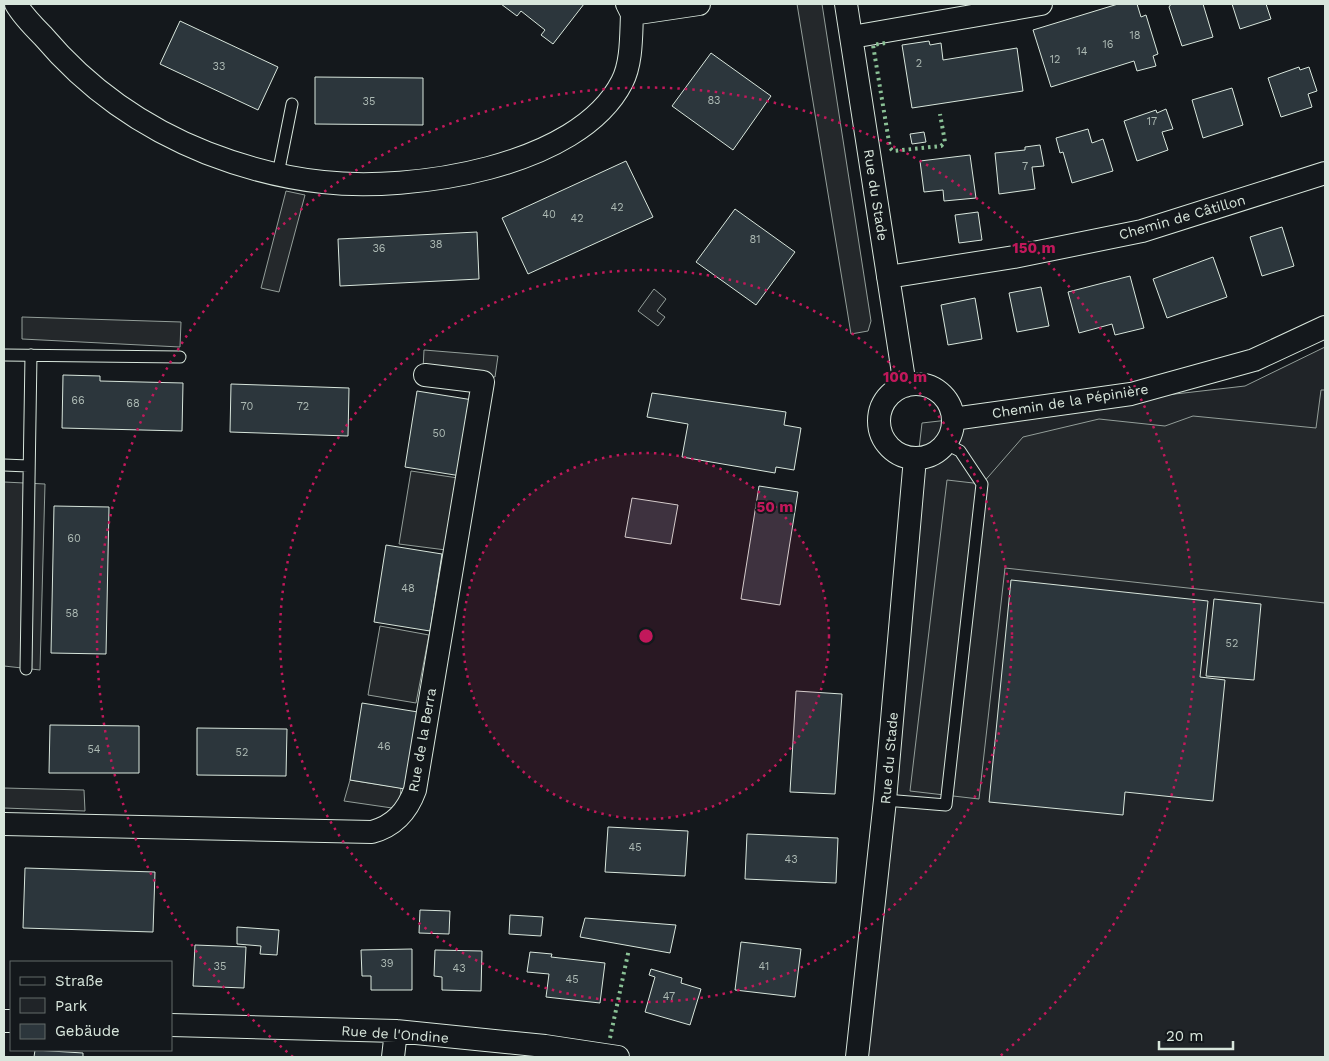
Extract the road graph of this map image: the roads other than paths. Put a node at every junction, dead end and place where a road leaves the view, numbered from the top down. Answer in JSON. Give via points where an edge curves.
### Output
{"nodes":[{"id":1,"x":16,"y":4,"type":"edge"},
{"id":2,"x":699,"y":4,"type":"edge"},
{"id":3,"x":846,"y":4,"type":"edge"},
{"id":4,"x":1041,"y":4,"type":"edge"},
{"id":5,"x":629,"y":9,"type":"edge"},
{"id":6,"x":852,"y":37,"type":"junction"},
{"id":7,"x":292,"y":104,"type":"dead end"},
{"id":8,"x":1325,"y":173,"type":"edge"},
{"id":9,"x":278,"y":174,"type":"junction"},
{"id":10,"x":888,"y":277,"type":"junction"},
{"id":11,"x":1325,"y":327,"type":"edge"},
{"id":12,"x":4,"y":355,"type":"edge"},
{"id":13,"x":31,"y":355,"type":"junction"},
{"id":14,"x":180,"y":357,"type":"dead end"},
{"id":15,"x":425,"y":375,"type":"dead end"},
{"id":16,"x":905,"y":386,"type":"junction"},
{"id":17,"x":953,"y":419,"type":"junction"},
{"id":18,"x":946,"y":444,"type":"junction"},
{"id":19,"x":915,"y":458,"type":"junction"},
{"id":20,"x":4,"y":465,"type":"edge"},
{"id":21,"x":28,"y":466,"type":"junction"},
{"id":22,"x":26,"y":670,"type":"dead end"},
{"id":23,"x":885,"y":800,"type":"junction"},
{"id":24,"x":4,"y":824,"type":"edge"},
{"id":25,"x":172,"y":1025,"type":"edge"},
{"id":26,"x":396,"y":1031,"type":"junction"},
{"id":27,"x":544,"y":1052,"type":"edge"},
{"id":28,"x":393,"y":1057,"type":"edge"},
{"id":29,"x":618,"y":1057,"type":"edge"},
{"id":30,"x":857,"y":1057,"type":"edge"}],
"edges":[{"from":1,"to":9,"type":"street","via":[[54,50],[135,118],[207,153]]},
{"from":2,"to":5,"type":"street"},
{"from":3,"to":6,"type":"street","name":"Rue du Stade"},
{"from":4,"to":6,"type":"street"},
{"from":5,"to":9,"type":"street","via":[[630,48],[623,81],[604,110],[575,133],[529,155],[479,171],[424,181],[324,182]]},
{"from":6,"to":10,"type":"street","name":"Rue du Stade"},
{"from":7,"to":9,"type":"lane"},
{"from":8,"to":10,"type":"street","name":"Chemin de Câtillon","via":[[1142,231],[1014,257]]},
{"from":10,"to":16,"type":"street","name":"Rue du Stade"},
{"from":11,"to":17,"type":"street","name":"Chemin de la Pépinière","via":[[1254,360],[1131,394]]},
{"from":12,"to":13,"type":"lane"},
{"from":13,"to":14,"type":"lane"},
{"from":13,"to":21,"type":"lane"},
{"from":15,"to":24,"type":"street","name":"Rue de la Berra","via":[[483,382],[415,790],[400,817],[385,828],[372,832]]},
{"from":16,"to":17,"type":"street","via":[[928,386],[938,391],[950,406]]},
{"from":16,"to":19,"type":"street","via":[[892,392],[885,401],[878,422],[883,439],[890,448],[900,455]]},
{"from":17,"to":18,"type":"street"},
{"from":18,"to":19,"type":"street","via":[[934,454]]},
{"from":18,"to":23,"type":"lane","via":[[960,451],[982,484],[946,805]]},
{"from":19,"to":23,"type":"street","name":"Rue du Stade"},
{"from":20,"to":21,"type":"lane"},
{"from":21,"to":22,"type":"lane"},
{"from":23,"to":30,"type":"street","name":"Rue du Stade"},
{"from":25,"to":26,"type":"street","name":"Rue de l'Ondine"},
{"from":26,"to":27,"type":"street","name":"Rue de l'Ondine"},
{"from":26,"to":28,"type":"street"},
{"from":27,"to":29,"type":"street","name":"Rue de l'Ondine"}]}
